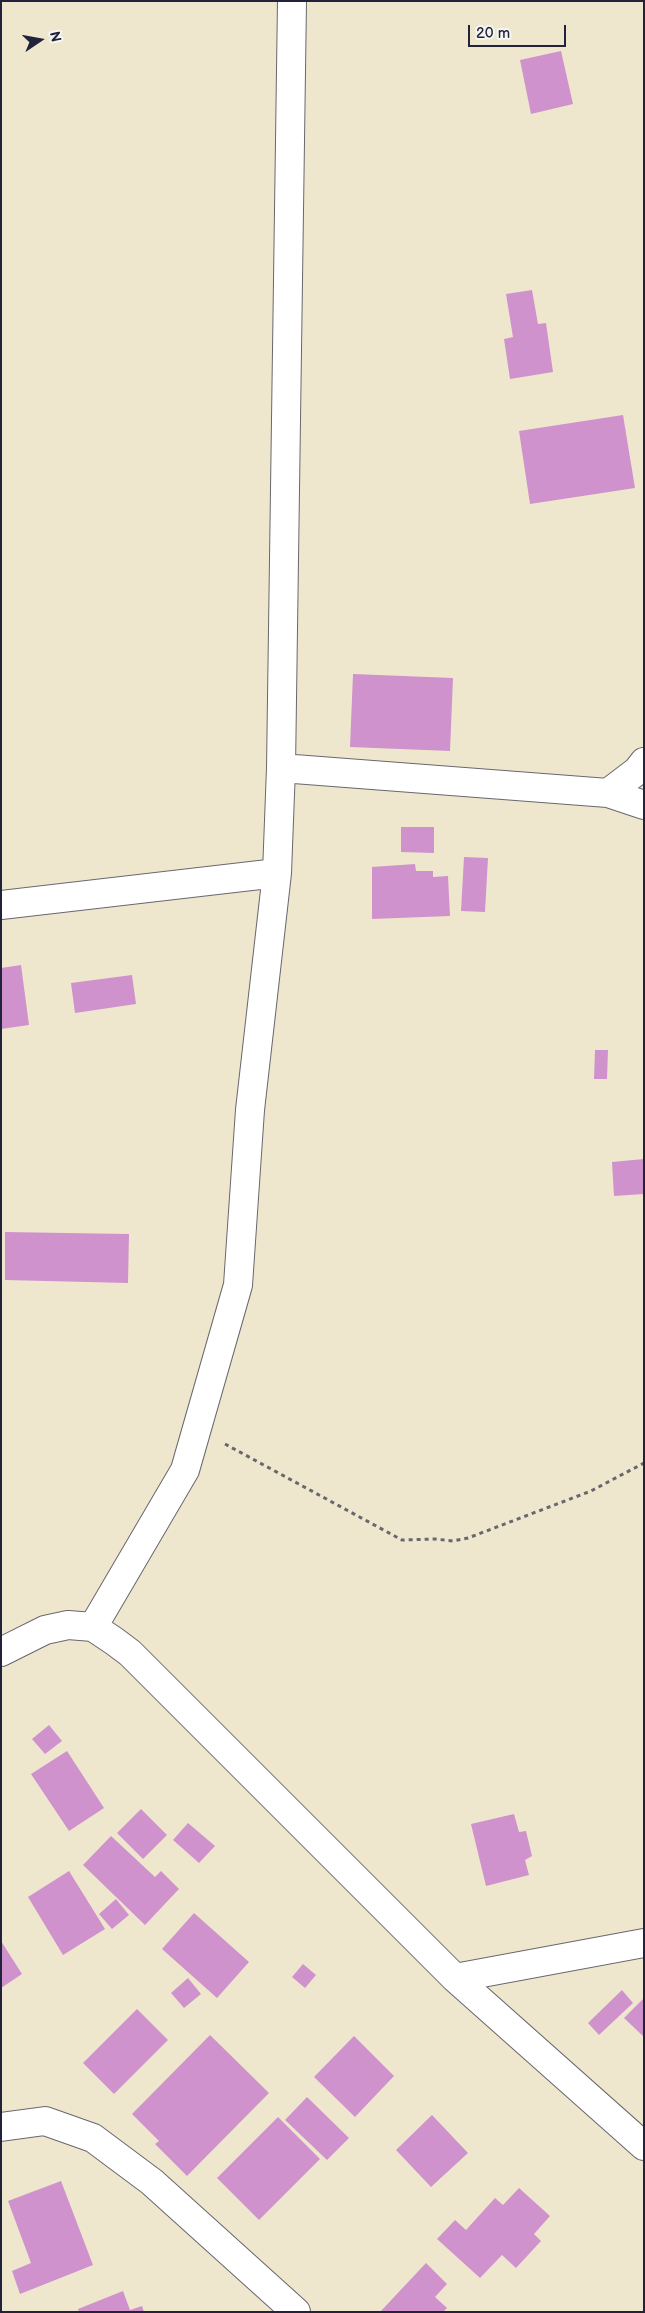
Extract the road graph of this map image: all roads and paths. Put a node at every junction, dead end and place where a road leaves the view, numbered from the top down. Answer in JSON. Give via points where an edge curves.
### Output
{"nodes":[{"id":1,"x":292,"y":1,"type":"edge"},
{"id":2,"x":644,"y":762,"type":"edge"},
{"id":3,"x":281,"y":768,"type":"junction"},
{"id":4,"x":608,"y":793,"type":"junction"},
{"id":5,"x":644,"y":805,"type":"edge"},
{"id":6,"x":277,"y":873,"type":"junction"},
{"id":7,"x":1,"y":905,"type":"edge"},
{"id":8,"x":202,"y":1408,"type":"junction"},
{"id":9,"x":644,"y":1463,"type":"edge"},
{"id":10,"x":93,"y":1627,"type":"junction"},
{"id":11,"x":1,"y":1652,"type":"edge"},
{"id":12,"x":644,"y":1943,"type":"edge"},
{"id":13,"x":455,"y":1978,"type":"junction"},
{"id":14,"x":1,"y":2126,"type":"edge"},
{"id":15,"x":644,"y":2146,"type":"edge"},
{"id":16,"x":296,"y":2312,"type":"edge"}],
"edges":[{"from":1,"to":3,"type":"street"},
{"from":2,"to":4,"type":"street"},
{"from":3,"to":4,"type":"street"},
{"from":3,"to":6,"type":"street"},
{"from":4,"to":5,"type":"street"},
{"from":6,"to":7,"type":"street"},
{"from":6,"to":8,"type":"street","via":[[250,1110],[238,1285]]},
{"from":8,"to":9,"type":"path","via":[[225,1445],[402,1540],[453,1541],[468,1538],[591,1491]]},
{"from":8,"to":10,"type":"street","via":[[184,1470]]},
{"from":10,"to":11,"type":"street","via":[[68,1625],[45,1630]]},
{"from":10,"to":13,"type":"street","via":[[130,1653]]},
{"from":12,"to":13,"type":"street"},
{"from":13,"to":15,"type":"street"},
{"from":14,"to":16,"type":"street","via":[[45,2122],[93,2138],[152,2182]]}]}
